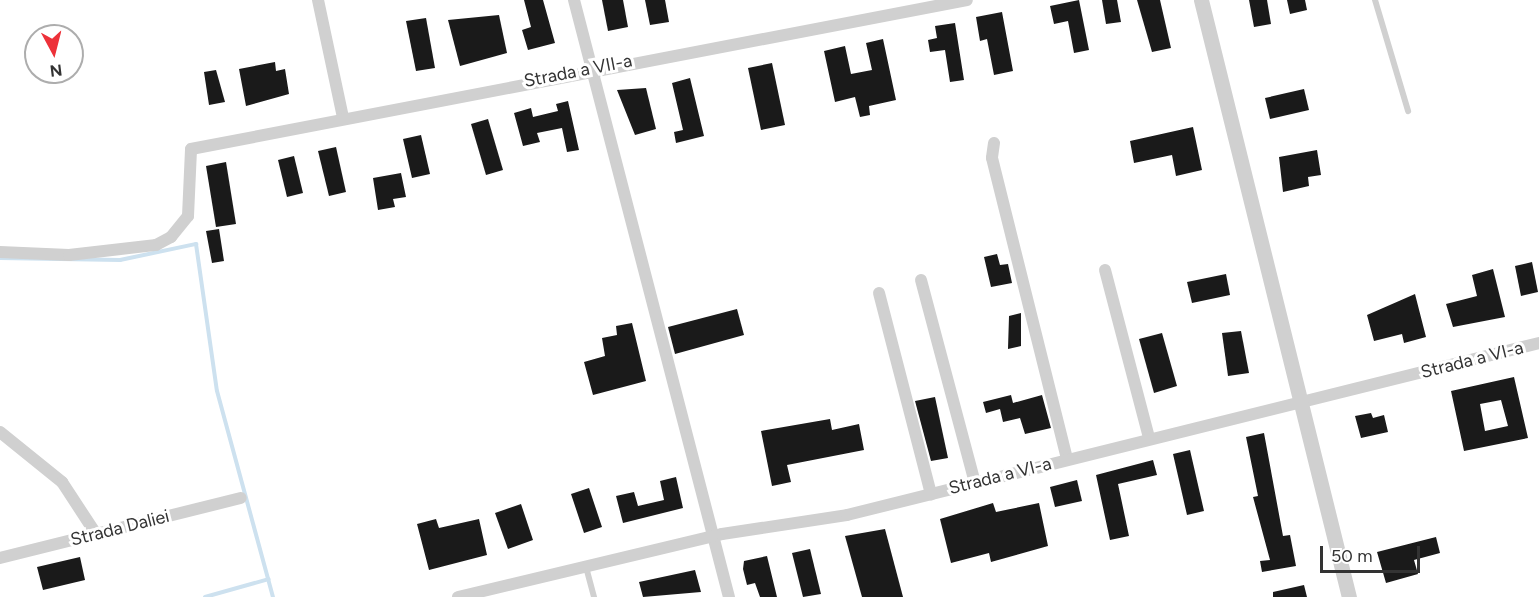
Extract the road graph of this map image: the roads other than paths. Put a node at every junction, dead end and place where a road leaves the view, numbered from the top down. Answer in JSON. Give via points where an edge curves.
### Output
{"nodes":[{"id":1,"x":318,"y":0,"type":"edge"},
{"id":2,"x":574,"y":0,"type":"edge"},
{"id":3,"x":967,"y":0,"type":"edge"},
{"id":4,"x":1201,"y":0,"type":"edge"},
{"id":5,"x":1375,"y":0,"type":"edge"},
{"id":6,"x":593,"y":68,"type":"junction"},
{"id":7,"x":1408,"y":111,"type":"dead end"},
{"id":8,"x":343,"y":118,"type":"junction"},
{"id":9,"x":994,"y":143,"type":"dead end"},
{"id":10,"x":0,"y":252,"type":"edge"},
{"id":11,"x":1105,"y":270,"type":"dead end"},
{"id":12,"x":921,"y":280,"type":"dead end"},
{"id":13,"x":879,"y":292,"type":"dead end"},
{"id":14,"x":1539,"y":343,"type":"edge"},
{"id":15,"x":1299,"y":400,"type":"junction"},
{"id":16,"x":0,"y":432,"type":"edge"},
{"id":17,"x":1149,"y":438,"type":"junction"},
{"id":18,"x":1067,"y":459,"type":"junction"},
{"id":19,"x":975,"y":483,"type":"junction"},
{"id":20,"x":931,"y":494,"type":"junction"},
{"id":21,"x":241,"y":498,"type":"dead end"},
{"id":22,"x":96,"y":534,"type":"junction"},
{"id":23,"x":714,"y":536,"type":"junction"},
{"id":24,"x":0,"y":558,"type":"edge"},
{"id":25,"x":586,"y":566,"type":"junction"},
{"id":26,"x":458,"y":597,"type":"edge"},
{"id":27,"x":594,"y":597,"type":"edge"},
{"id":28,"x":729,"y":597,"type":"edge"},
{"id":29,"x":1349,"y":597,"type":"edge"}],
"edges":[{"from":1,"to":8,"type":"street"},
{"from":2,"to":6,"type":"street"},
{"from":3,"to":6,"type":"street","name":"Strada a VII-a"},
{"from":4,"to":15,"type":"street"},
{"from":5,"to":7,"type":"lane"},
{"from":6,"to":8,"type":"street","name":"Strada a VII-a"},
{"from":6,"to":23,"type":"street"},
{"from":8,"to":10,"type":"street","name":"Strada a VII-a","via":[[191,149],[188,216],[171,237],[156,245],[69,255]]},
{"from":9,"to":18,"type":"street","via":[[992,158]]},
{"from":11,"to":17,"type":"street"},
{"from":12,"to":19,"type":"street"},
{"from":13,"to":20,"type":"street"},
{"from":14,"to":15,"type":"street","name":"Strada a VI-a"},
{"from":15,"to":17,"type":"street","name":"Strada a VI-a"},
{"from":15,"to":29,"type":"street"},
{"from":16,"to":22,"type":"street","via":[[62,482]]},
{"from":17,"to":18,"type":"street","name":"Strada a VI-a"},
{"from":18,"to":19,"type":"street","name":"Strada a VI-a"},
{"from":19,"to":20,"type":"street","name":"Strada a VI-a"},
{"from":20,"to":23,"type":"street","name":"Strada a VI-a","via":[[847,515]]},
{"from":21,"to":22,"type":"street","name":"Strada Daliei"},
{"from":22,"to":24,"type":"street","name":"Strada Daliei"},
{"from":23,"to":25,"type":"street","name":"Strada a VI-a"},
{"from":23,"to":28,"type":"street"},
{"from":25,"to":26,"type":"street","name":"Strada a VI-a"},
{"from":25,"to":27,"type":"lane"}]}
